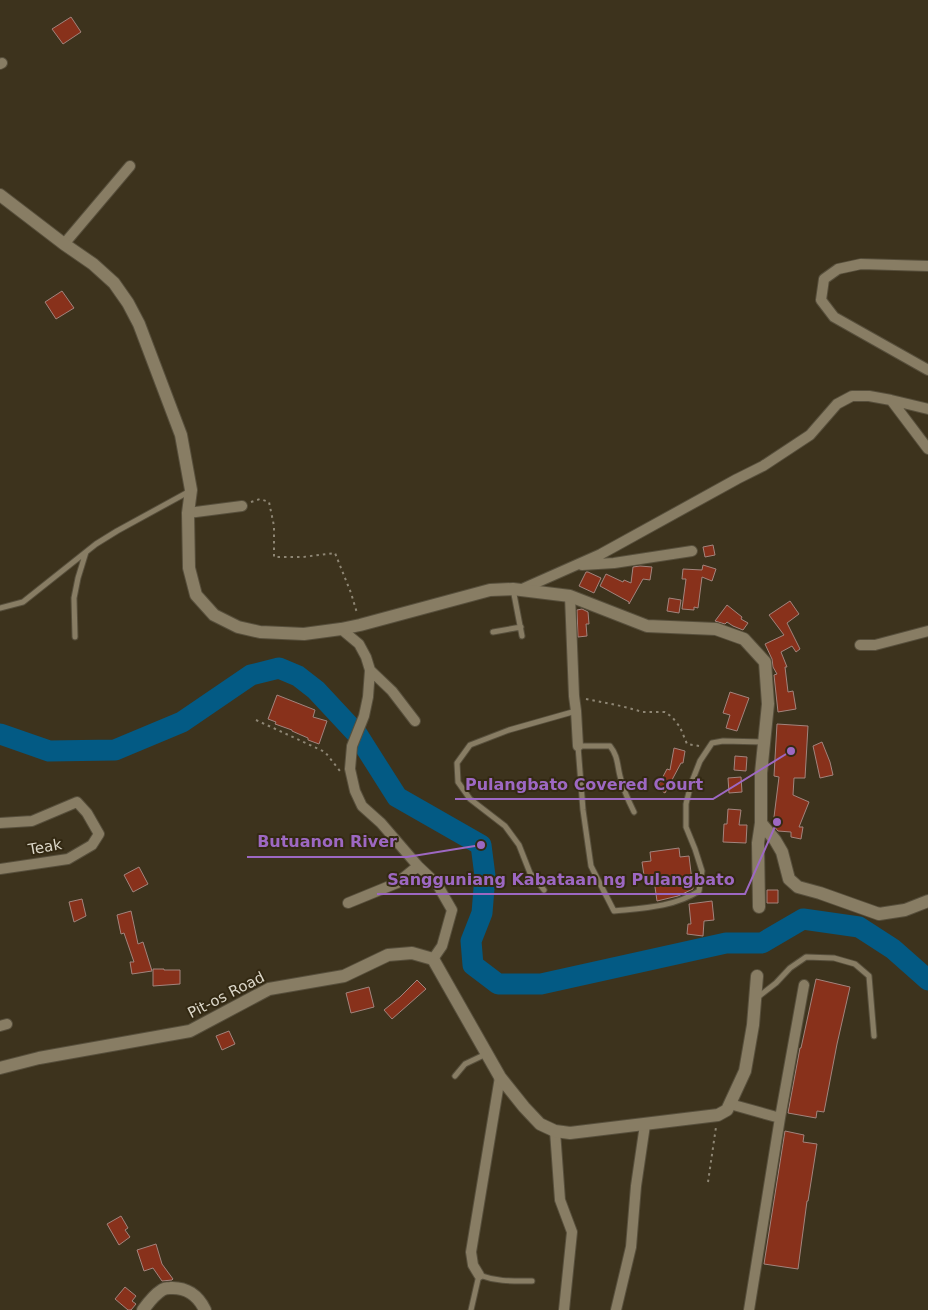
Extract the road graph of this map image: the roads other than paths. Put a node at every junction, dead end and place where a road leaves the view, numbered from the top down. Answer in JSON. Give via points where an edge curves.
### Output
{"nodes":[{"id":1,"x":130,"y":166,"type":"dead end"},
{"id":2,"x":0,"y":195,"type":"edge"},
{"id":3,"x":64,"y":244,"type":"junction"},
{"id":4,"x":928,"y":266,"type":"edge"},
{"id":5,"x":928,"y":370,"type":"edge"},
{"id":6,"x":891,"y":400,"type":"junction"},
{"id":7,"x":928,"y":409,"type":"edge"},
{"id":8,"x":928,"y":449,"type":"edge"},
{"id":9,"x":191,"y":490,"type":"junction"},
{"id":10,"x":242,"y":506,"type":"road end"},
{"id":11,"x":188,"y":513,"type":"junction"},
{"id":12,"x":86,"y":551,"type":"junction"},
{"id":13,"x":692,"y":551,"type":"dead end"},
{"id":14,"x":576,"y":565,"type":"junction"},
{"id":15,"x":518,"y":589,"type":"junction"},
{"id":16,"x":570,"y":596,"type":"junction"},
{"id":17,"x":0,"y":608,"type":"edge"},
{"id":18,"x":520,"y":627,"type":"junction"},
{"id":19,"x":341,"y":629,"type":"junction"},
{"id":20,"x":928,"y":631,"type":"edge"},
{"id":21,"x":492,"y":632,"type":"dead end"},
{"id":22,"x":522,"y":636,"type":"dead end"},
{"id":23,"x":75,"y":637,"type":"dead end"},
{"id":24,"x":860,"y":645,"type":"dead end"},
{"id":25,"x":370,"y":670,"type":"junction"},
{"id":26,"x":576,"y":710,"type":"junction"},
{"id":27,"x":415,"y":721,"type":"dead end"},
{"id":28,"x":764,"y":742,"type":"junction"},
{"id":29,"x":578,"y":746,"type":"junction"},
{"id":30,"x":634,"y":812,"type":"dead end"},
{"id":31,"x":2,"y":822,"type":"edge"},
{"id":32,"x":761,"y":823,"type":"junction"},
{"id":33,"x":418,"y":866,"type":"junction"},
{"id":34,"x":0,"y":869,"type":"edge"},
{"id":35,"x":544,"y":890,"type":"dead end"},
{"id":36,"x":928,"y":901,"type":"edge"},
{"id":37,"x":348,"y":903,"type":"dead end"},
{"id":38,"x":759,"y":907,"type":"dead end"},
{"id":39,"x":433,"y":959,"type":"junction"},
{"id":40,"x":757,"y":976,"type":"dead end"},
{"id":41,"x":804,"y":985,"type":"dead end"},
{"id":42,"x":755,"y":1004,"type":"junction"},
{"id":43,"x":874,"y":1036,"type":"dead end"},
{"id":44,"x":487,"y":1054,"type":"junction"},
{"id":45,"x":0,"y":1068,"type":"edge"},
{"id":46,"x":455,"y":1076,"type":"dead end"},
{"id":47,"x":500,"y":1077,"type":"junction"},
{"id":48,"x":730,"y":1104,"type":"junction"},
{"id":49,"x":780,"y":1118,"type":"junction"},
{"id":50,"x":645,"y":1125,"type":"junction"},
{"id":51,"x":555,"y":1131,"type":"junction"},
{"id":52,"x":480,"y":1275,"type":"junction"},
{"id":53,"x":532,"y":1281,"type":"dead end"},
{"id":54,"x":142,"y":1310,"type":"edge"},
{"id":55,"x":205,"y":1310,"type":"edge"},
{"id":56,"x":470,"y":1310,"type":"edge"},
{"id":57,"x":564,"y":1310,"type":"edge"},
{"id":58,"x":616,"y":1310,"type":"edge"},
{"id":59,"x":749,"y":1310,"type":"edge"}],
"edges":[{"from":1,"to":3,"type":"street"},
{"from":2,"to":3,"type":"street"},
{"from":3,"to":9,"type":"street","via":[[114,283],[128,303],[181,435]]},
{"from":4,"to":5,"type":"street","via":[[861,264],[838,269],[824,279],[821,300],[834,318]]},
{"from":6,"to":7,"type":"street"},
{"from":6,"to":8,"type":"street"},
{"from":6,"to":14,"type":"street","via":[[852,396],[837,404],[810,435],[763,466]]},
{"from":9,"to":11,"type":"street"},
{"from":9,"to":12,"type":"lane"},
{"from":10,"to":11,"type":"street"},
{"from":11,"to":19,"type":"street","via":[[189,568],[196,595],[214,615],[238,627],[260,632],[304,634]]},
{"from":12,"to":17,"type":"lane","via":[[23,602]]},
{"from":12,"to":23,"type":"lane","via":[[74,598]]},
{"from":13,"to":14,"type":"street","via":[[614,563]]},
{"from":14,"to":15,"type":"street"},
{"from":15,"to":16,"type":"street"},
{"from":15,"to":18,"type":"lane"},
{"from":15,"to":19,"type":"street","via":[[490,590]]},
{"from":16,"to":26,"type":"street"},
{"from":16,"to":28,"type":"street","via":[[647,626],[716,629],[744,639],[765,662],[768,704]]},
{"from":18,"to":21,"type":"lane"},
{"from":18,"to":22,"type":"lane"},
{"from":19,"to":25,"type":"street","via":[[359,644]]},
{"from":20,"to":24,"type":"street"},
{"from":25,"to":27,"type":"street","via":[[392,691]]},
{"from":25,"to":33,"type":"street","via":[[364,716],[352,746],[350,769],[355,791],[362,806]]},
{"from":26,"to":29,"type":"street"},
{"from":26,"to":35,"type":"lane","via":[[470,745],[457,763],[458,782],[470,800],[505,826],[519,845],[530,873]]},
{"from":28,"to":29,"type":"lane","via":[[712,743],[700,761],[686,804],[686,827],[702,871],[699,892],[663,906],[614,912],[591,866]]},
{"from":28,"to":32,"type":"street"},
{"from":29,"to":30,"type":"lane","via":[[610,746],[616,754],[626,796]]},
{"from":31,"to":34,"type":"street","name":"Teak","via":[[32,821],[77,802],[88,813],[99,834],[92,845],[68,859]]},
{"from":32,"to":36,"type":"street","via":[[782,852],[789,879],[798,887],[879,914],[905,910]]},
{"from":32,"to":38,"type":"street","via":[[758,843]]},
{"from":33,"to":37,"type":"street","via":[[397,883]]},
{"from":33,"to":39,"type":"street","via":[[437,884],[452,910],[442,946]]},
{"from":39,"to":44,"type":"street"},
{"from":39,"to":45,"type":"street","name":"Pit-os Road","via":[[412,953],[388,955],[344,976],[269,989],[190,1031]]},
{"from":40,"to":42,"type":"street"},
{"from":41,"to":49,"type":"street"},
{"from":42,"to":43,"type":"lane","via":[[759,996],[806,957],[834,958],[855,964],[869,976]]},
{"from":42,"to":48,"type":"street","via":[[745,1071]]},
{"from":44,"to":46,"type":"lane","via":[[465,1064]]},
{"from":44,"to":47,"type":"street"},
{"from":47,"to":51,"type":"street","via":[[540,1124]]},
{"from":47,"to":52,"type":"street","via":[[470,1252]]},
{"from":48,"to":49,"type":"street"},
{"from":48,"to":50,"type":"street","via":[[718,1115]]},
{"from":49,"to":59,"type":"street"},
{"from":50,"to":51,"type":"street","via":[[570,1133]]},
{"from":50,"to":58,"type":"street","via":[[630,1247]]},
{"from":51,"to":57,"type":"street","via":[[560,1200],[572,1232]]},
{"from":52,"to":53,"type":"lane","via":[[507,1282]]},
{"from":52,"to":56,"type":"lane"},
{"from":54,"to":55,"type":"street","via":[[164,1289],[179,1287],[193,1293]]}]}
